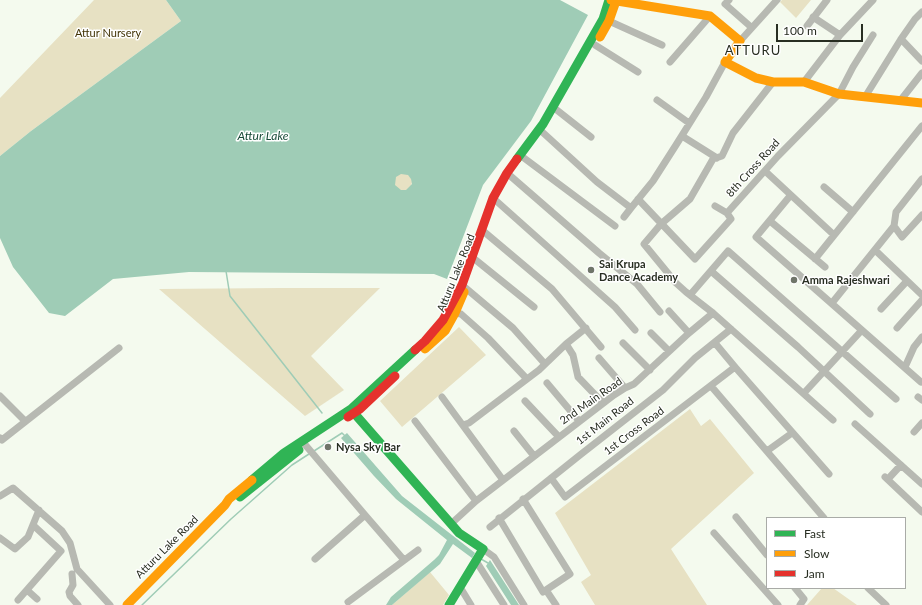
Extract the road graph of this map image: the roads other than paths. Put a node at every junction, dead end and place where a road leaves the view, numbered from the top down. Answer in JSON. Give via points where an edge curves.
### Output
{"nodes":[{"id":1,"x":612,"y":0,"type":"edge"},
{"id":2,"x":728,"y":0,"type":"edge"},
{"id":3,"x":777,"y":0,"type":"edge"},
{"id":4,"x":827,"y":0,"type":"edge"},
{"id":5,"x":873,"y":0,"type":"edge"},
{"id":6,"x":922,"y":12,"type":"edge"},
{"id":7,"x":710,"y":16,"type":"junction"},
{"id":8,"x":813,"y":17,"type":"junction"},
{"id":9,"x":609,"y":21,"type":"junction"},
{"id":10,"x":807,"y":26,"type":"dead end"},
{"id":11,"x":751,"y":27,"type":"junction"},
{"id":12,"x":840,"y":35,"type":"junction"},
{"id":13,"x":873,"y":35,"type":"dead end"},
{"id":14,"x":901,"y":39,"type":"junction"},
{"id":15,"x":740,"y":41,"type":"junction"},
{"id":16,"x":595,"y":45,"type":"junction"},
{"id":17,"x":662,"y":45,"type":"dead end"},
{"id":18,"x":922,"y":61,"type":"edge"},
{"id":19,"x":670,"y":62,"type":"dead end"},
{"id":20,"x":726,"y":62,"type":"junction"},
{"id":21,"x":638,"y":72,"type":"dead end"},
{"id":22,"x":922,"y":73,"type":"edge"},
{"id":23,"x":773,"y":82,"type":"junction"},
{"id":24,"x":804,"y":82,"type":"junction"},
{"id":25,"x":839,"y":94,"type":"junction"},
{"id":26,"x":865,"y":97,"type":"junction"},
{"id":27,"x":657,"y":100,"type":"dead end"},
{"id":28,"x":900,"y":101,"type":"junction"},
{"id":29,"x":922,"y":103,"type":"edge"},
{"id":30,"x":555,"y":108,"type":"junction"},
{"id":31,"x":690,"y":123,"type":"junction"},
{"id":32,"x":922,"y":126,"type":"edge"},
{"id":33,"x":541,"y":131,"type":"junction"},
{"id":34,"x":682,"y":136,"type":"junction"},
{"id":35,"x":591,"y":137,"type":"dead end"},
{"id":36,"x":522,"y":157,"type":"junction"},
{"id":37,"x":717,"y":158,"type":"junction"},
{"id":38,"x":765,"y":171,"type":"junction"},
{"id":39,"x":509,"y":175,"type":"junction"},
{"id":40,"x":922,"y":179,"type":"edge"},
{"id":41,"x":824,"y":187,"type":"dead end"},
{"id":42,"x":790,"y":196,"type":"junction"},
{"id":43,"x":638,"y":199,"type":"junction"},
{"id":44,"x":495,"y":200,"type":"junction"},
{"id":45,"x":715,"y":206,"type":"dead end"},
{"id":46,"x":631,"y":208,"type":"junction"},
{"id":47,"x":853,"y":212,"type":"junction"},
{"id":48,"x":727,"y":213,"type":"junction"},
{"id":49,"x":922,"y":215,"type":"edge"},
{"id":50,"x":624,"y":217,"type":"dead end"},
{"id":51,"x":770,"y":221,"type":"junction"},
{"id":52,"x":661,"y":224,"type":"junction"},
{"id":53,"x":615,"y":226,"type":"dead end"},
{"id":54,"x":894,"y":226,"type":"junction"},
{"id":55,"x":484,"y":232,"type":"junction"},
{"id":56,"x":834,"y":235,"type":"junction"},
{"id":57,"x":875,"y":250,"type":"junction"},
{"id":58,"x":474,"y":259,"type":"junction"},
{"id":59,"x":815,"y":259,"type":"junction"},
{"id":60,"x":825,"y":268,"type":"dead end"},
{"id":61,"x":711,"y":271,"type":"junction"},
{"id":62,"x":907,"y":281,"type":"junction"},
{"id":63,"x":464,"y":286,"type":"junction"},
{"id":64,"x":690,"y":295,"type":"junction"},
{"id":65,"x":922,"y":295,"type":"edge"},
{"id":66,"x":922,"y":300,"type":"edge"},
{"id":67,"x":832,"y":303,"type":"junction"},
{"id":68,"x":534,"y":308,"type":"dead end"},
{"id":69,"x":881,"y":309,"type":"dead end"},
{"id":70,"x":669,"y":311,"type":"dead end"},
{"id":71,"x":660,"y":312,"type":"dead end"},
{"id":72,"x":713,"y":312,"type":"junction"},
{"id":73,"x":455,"y":313,"type":"junction"},
{"id":74,"x":586,"y":328,"type":"junction"},
{"id":75,"x":897,"y":328,"type":"dead end"},
{"id":76,"x":731,"y":329,"type":"junction"},
{"id":77,"x":635,"y":330,"type":"dead end"},
{"id":78,"x":862,"y":330,"type":"junction"},
{"id":79,"x":689,"y":332,"type":"junction"},
{"id":80,"x":651,"y":333,"type":"dead end"},
{"id":81,"x":922,"y":337,"type":"edge"},
{"id":82,"x":623,"y":343,"type":"dead end"},
{"id":83,"x":715,"y":343,"type":"junction"},
{"id":84,"x":566,"y":344,"type":"junction"},
{"id":85,"x":601,"y":347,"type":"dead end"},
{"id":86,"x":119,"y":348,"type":"dead end"},
{"id":87,"x":669,"y":351,"type":"junction"},
{"id":88,"x":842,"y":351,"type":"junction"},
{"id":89,"x":599,"y":358,"type":"dead end"},
{"id":90,"x":545,"y":364,"type":"junction"},
{"id":91,"x":735,"y":367,"type":"junction"},
{"id":92,"x":905,"y":367,"type":"junction"},
{"id":93,"x":650,"y":370,"type":"junction"},
{"id":94,"x":824,"y":371,"type":"junction"},
{"id":95,"x":527,"y":379,"type":"junction"},
{"id":96,"x":921,"y":382,"type":"edge"},
{"id":97,"x":547,"y":383,"type":"dead end"},
{"id":98,"x":711,"y":386,"type":"junction"},
{"id":99,"x":625,"y":388,"type":"junction"},
{"id":100,"x":804,"y":393,"type":"junction"},
{"id":101,"x":0,"y":396,"type":"edge"},
{"id":102,"x":442,"y":397,"type":"dead end"},
{"id":103,"x":896,"y":399,"type":"dead end"},
{"id":104,"x":525,"y":402,"type":"dead end"},
{"id":105,"x":603,"y":404,"type":"junction"},
{"id":106,"x":354,"y":413,"type":"junction"},
{"id":107,"x":870,"y":414,"type":"dead end"},
{"id":108,"x":833,"y":420,"type":"dead end"},
{"id":109,"x":25,"y":421,"type":"junction"},
{"id":110,"x":415,"y":421,"type":"dead end"},
{"id":111,"x":579,"y":421,"type":"junction"},
{"id":112,"x":922,"y":423,"type":"edge"},
{"id":113,"x":855,"y":424,"type":"dead end"},
{"id":114,"x":463,"y":426,"type":"junction"},
{"id":115,"x":514,"y":431,"type":"dead end"},
{"id":116,"x":914,"y":432,"type":"dead end"},
{"id":117,"x":792,"y":433,"type":"junction"},
{"id":118,"x":559,"y":437,"type":"junction"},
{"id":119,"x":0,"y":438,"type":"edge"},
{"id":120,"x":304,"y":443,"type":"junction"},
{"id":121,"x":767,"y":452,"type":"junction"},
{"id":122,"x":534,"y":456,"type":"junction"},
{"id":123,"x":901,"y":465,"type":"junction"},
{"id":124,"x":829,"y":474,"type":"dead end"},
{"id":125,"x":550,"y":478,"type":"junction"},
{"id":126,"x":503,"y":480,"type":"junction"},
{"id":127,"x":922,"y":484,"type":"edge"},
{"id":128,"x":1,"y":493,"type":"edge"},
{"id":129,"x":524,"y":499,"type":"junction"},
{"id":130,"x":476,"y":501,"type":"junction"},
{"id":131,"x":39,"y":510,"type":"junction"},
{"id":132,"x":922,"y":512,"type":"edge"},
{"id":133,"x":365,"y":515,"type":"junction"},
{"id":134,"x":736,"y":517,"type":"dead end"},
{"id":135,"x":823,"y":517,"type":"edge"},
{"id":136,"x":499,"y":518,"type":"junction"},
{"id":137,"x":452,"y":523,"type":"junction"},
{"id":138,"x":33,"y":525,"type":"junction"},
{"id":139,"x":490,"y":526,"type":"dead end"},
{"id":140,"x":714,"y":533,"type":"dead end"},
{"id":141,"x":0,"y":538,"type":"edge"},
{"id":142,"x":70,"y":543,"type":"junction"},
{"id":143,"x":484,"y":549,"type":"junction"},
{"id":144,"x":61,"y":550,"type":"junction"},
{"id":145,"x":418,"y":550,"type":"dead end"},
{"id":146,"x":766,"y":554,"type":"edge"},
{"id":147,"x":315,"y":559,"type":"dead end"},
{"id":148,"x":404,"y":560,"type":"junction"},
{"id":149,"x":476,"y":561,"type":"junction"},
{"id":150,"x":72,"y":574,"type":"dead end"},
{"id":151,"x":460,"y":587,"type":"junction"},
{"id":152,"x":796,"y":589,"type":"edge"},
{"id":153,"x":869,"y":589,"type":"edge"},
{"id":154,"x":27,"y":590,"type":"junction"},
{"id":155,"x":546,"y":590,"type":"junction"},
{"id":156,"x":37,"y":599,"type":"dead end"},
{"id":157,"x":18,"y":600,"type":"dead end"},
{"id":158,"x":348,"y":602,"type":"dead end"},
{"id":159,"x":78,"y":605,"type":"edge"},
{"id":160,"x":110,"y":605,"type":"edge"},
{"id":161,"x":127,"y":605,"type":"edge"},
{"id":162,"x":449,"y":605,"type":"edge"},
{"id":163,"x":471,"y":605,"type":"edge"},
{"id":164,"x":504,"y":605,"type":"edge"},
{"id":165,"x":524,"y":605,"type":"edge"},
{"id":166,"x":556,"y":605,"type":"edge"},
{"id":167,"x":778,"y":605,"type":"edge"},
{"id":168,"x":800,"y":605,"type":"edge"},
{"id":169,"x":886,"y":605,"type":"edge"}],
"edges":[{"from":1,"to":7,"type":"street"},
{"from":1,"to":9,"type":"street","name":"Atturu Lake Road"},
{"from":1,"to":30,"type":"street","name":"Atturu Lake Road"},
{"from":2,"to":11,"type":"street","via":[[725,4]]},
{"from":3,"to":11,"type":"street"},
{"from":4,"to":8,"type":"street"},
{"from":5,"to":12,"type":"street"},
{"from":6,"to":14,"type":"street"},
{"from":7,"to":15,"type":"street"},
{"from":7,"to":19,"type":"street"},
{"from":8,"to":10,"type":"street"},
{"from":8,"to":12,"type":"street"},
{"from":9,"to":16,"type":"street","name":"Atturu Lake Road"},
{"from":9,"to":17,"type":"street"},
{"from":11,"to":15,"type":"street"},
{"from":12,"to":24,"type":"street"},
{"from":13,"to":25,"type":"street","name":"8th Cross Road"},
{"from":14,"to":18,"type":"street"},
{"from":14,"to":26,"type":"street"},
{"from":15,"to":20,"type":"street"},
{"from":16,"to":21,"type":"street"},
{"from":16,"to":30,"type":"street","name":"Atturu Lake Road"},
{"from":20,"to":23,"type":"street","via":[[756,78]]},
{"from":20,"to":31,"type":"street"},
{"from":22,"to":28,"type":"street"},
{"from":23,"to":24,"type":"street"},
{"from":23,"to":37,"type":"street","via":[[733,133],[722,156]]},
{"from":24,"to":25,"type":"street"},
{"from":25,"to":26,"type":"street"},
{"from":25,"to":38,"type":"street","name":"8th Cross Road"},
{"from":26,"to":28,"type":"street"},
{"from":27,"to":31,"type":"street"},
{"from":28,"to":29,"type":"street"},
{"from":30,"to":33,"type":"street","name":"Atturu Lake Road"},
{"from":30,"to":35,"type":"street"},
{"from":31,"to":34,"type":"street"},
{"from":32,"to":47,"type":"street"},
{"from":33,"to":36,"type":"street","name":"Atturu Lake Road"},
{"from":33,"to":46,"type":"street","via":[[597,182]]},
{"from":34,"to":37,"type":"street"},
{"from":34,"to":43,"type":"street"},
{"from":36,"to":39,"type":"street","name":"Atturu Lake Road"},
{"from":36,"to":53,"type":"street"},
{"from":37,"to":52,"type":"street","via":[[713,159],[690,199]]},
{"from":38,"to":42,"type":"street"},
{"from":38,"to":48,"type":"street","name":"8th Cross Road"},
{"from":39,"to":44,"type":"street","name":"Atturu Lake Road"},
{"from":39,"to":71,"type":"street","via":[[637,284]]},
{"from":40,"to":54,"type":"street","via":[[896,212]]},
{"from":41,"to":47,"type":"street"},
{"from":42,"to":51,"type":"street"},
{"from":42,"to":56,"type":"street"},
{"from":43,"to":46,"type":"street"},
{"from":43,"to":52,"type":"street"},
{"from":44,"to":55,"type":"street","name":"Atturu Lake Road"},
{"from":44,"to":77,"type":"street","via":[[615,307]]},
{"from":45,"to":48,"type":"street"},
{"from":46,"to":50,"type":"street"},
{"from":47,"to":56,"type":"street"},
{"from":48,"to":52,"type":"street","name":"8th Cross Road","via":[[731,219],[695,259]]},
{"from":49,"to":54,"type":"street","via":[[902,237]]},
{"from":51,"to":59,"type":"street"},
{"from":51,"to":67,"type":"street","via":[[756,237]]},
{"from":52,"to":64,"type":"street","via":[[644,244],[676,283]]},
{"from":54,"to":57,"type":"street"},
{"from":55,"to":58,"type":"street","name":"Atturu Lake Road"},
{"from":55,"to":74,"type":"street","via":[[552,289]]},
{"from":56,"to":59,"type":"street"},
{"from":57,"to":62,"type":"street"},
{"from":57,"to":67,"type":"street"},
{"from":58,"to":63,"type":"street","name":"Atturu Lake Road"},
{"from":58,"to":68,"type":"street"},
{"from":59,"to":60,"type":"street"},
{"from":61,"to":64,"type":"street"},
{"from":61,"to":88,"type":"street","via":[[728,250]]},
{"from":61,"to":94,"type":"street"},
{"from":62,"to":65,"type":"street"},
{"from":62,"to":69,"type":"street"},
{"from":63,"to":73,"type":"street","name":"Atturu Lake Road"},
{"from":63,"to":90,"type":"street","via":[[513,328]]},
{"from":63,"to":120,"type":"street","name":"Atturu Lake Road","via":[[443,320],[426,341],[350,409]]},
{"from":64,"to":72,"type":"street"},
{"from":66,"to":75,"type":"street"},
{"from":67,"to":78,"type":"street"},
{"from":70,"to":79,"type":"street"},
{"from":72,"to":76,"type":"street"},
{"from":72,"to":79,"type":"street","name":"2nd Main Road"},
{"from":73,"to":95,"type":"street","via":[[467,318]]},
{"from":73,"to":106,"type":"street","name":"Atturu Lake Road","via":[[445,331]]},
{"from":74,"to":84,"type":"street"},
{"from":74,"to":85,"type":"street"},
{"from":76,"to":83,"type":"street","name":"1st Main Road"},
{"from":76,"to":100,"type":"street"},
{"from":78,"to":88,"type":"street"},
{"from":78,"to":92,"type":"street"},
{"from":79,"to":87,"type":"street","name":"2nd Main Road"},
{"from":80,"to":87,"type":"street"},
{"from":81,"to":92,"type":"street","via":[[914,347]]},
{"from":82,"to":93,"type":"street"},
{"from":83,"to":91,"type":"street"},
{"from":83,"to":125,"type":"street","name":"1st Main Road","via":[[695,358],[663,390]]},
{"from":84,"to":90,"type":"street"},
{"from":84,"to":105,"type":"street","via":[[573,355],[578,377]]},
{"from":86,"to":109,"type":"street"},
{"from":87,"to":93,"type":"street","name":"2nd Main Road"},
{"from":88,"to":94,"type":"street"},
{"from":88,"to":103,"type":"street"},
{"from":89,"to":99,"type":"street"},
{"from":90,"to":95,"type":"street"},
{"from":91,"to":98,"type":"street","name":"1st Cross Road"},
{"from":91,"to":117,"type":"street"},
{"from":92,"to":96,"type":"street"},
{"from":93,"to":99,"type":"street","name":"2nd Main Road","via":[[634,384]]},
{"from":94,"to":100,"type":"street"},
{"from":94,"to":107,"type":"street"},
{"from":95,"to":114,"type":"street"},
{"from":97,"to":111,"type":"street"},
{"from":98,"to":121,"type":"street"},
{"from":98,"to":125,"type":"street","name":"1st Cross Road","via":[[565,497]]},
{"from":99,"to":105,"type":"street","name":"2nd Main Road"},
{"from":100,"to":108,"type":"street"},
{"from":101,"to":109,"type":"street"},
{"from":102,"to":114,"type":"street"},
{"from":104,"to":118,"type":"street"},
{"from":105,"to":111,"type":"street","name":"2nd Main Road"},
{"from":106,"to":120,"type":"street","name":"Atturu Lake Road"},
{"from":106,"to":137,"type":"street"},
{"from":109,"to":119,"type":"street","via":[[2,440]]},
{"from":110,"to":130,"type":"street"},
{"from":111,"to":118,"type":"street","name":"2nd Main Road"},
{"from":112,"to":116,"type":"street"},
{"from":113,"to":123,"type":"street"},
{"from":114,"to":126,"type":"street"},
{"from":115,"to":122,"type":"street"},
{"from":117,"to":121,"type":"street"},
{"from":117,"to":124,"type":"street"},
{"from":118,"to":122,"type":"street","name":"2nd Main Road"},
{"from":120,"to":133,"type":"street"},
{"from":120,"to":161,"type":"street","name":"Atturu Lake Road","via":[[233,504],[225,505]]},
{"from":121,"to":135,"type":"street"},
{"from":122,"to":126,"type":"street","name":"2nd Main Road"},
{"from":123,"to":127,"type":"street"},
{"from":123,"to":132,"type":"street","via":[[886,478]]},
{"from":125,"to":129,"type":"street","name":"1st Main Road"},
{"from":126,"to":130,"type":"street","name":"2nd Main Road"},
{"from":128,"to":131,"type":"street","via":[[13,488]]},
{"from":129,"to":136,"type":"street","name":"1st Main Road"},
{"from":129,"to":155,"type":"street","via":[[570,574]]},
{"from":130,"to":137,"type":"street","name":"2nd Main Road"},
{"from":131,"to":138,"type":"street"},
{"from":131,"to":142,"type":"street","via":[[62,531]]},
{"from":133,"to":147,"type":"street"},
{"from":133,"to":148,"type":"street"},
{"from":134,"to":146,"type":"street"},
{"from":136,"to":139,"type":"street","name":"1st Main Road"},
{"from":136,"to":155,"type":"street","via":[[543,592]]},
{"from":137,"to":143,"type":"street","via":[[459,533]]},
{"from":138,"to":141,"type":"street","via":[[28,537],[15,549]]},
{"from":138,"to":144,"type":"street"},
{"from":140,"to":167,"type":"street"},
{"from":142,"to":144,"type":"street"},
{"from":142,"to":160,"type":"street","via":[[77,569]]},
{"from":143,"to":149,"type":"street"},
{"from":143,"to":165,"type":"street","via":[[494,557]]},
{"from":144,"to":154,"type":"street"},
{"from":145,"to":148,"type":"street"},
{"from":148,"to":158,"type":"street"},
{"from":149,"to":151,"type":"street"},
{"from":149,"to":164,"type":"street"},
{"from":150,"to":159,"type":"street","via":[[73,585],[69,592]]},
{"from":151,"to":162,"type":"street"},
{"from":151,"to":163,"type":"street"},
{"from":152,"to":168,"type":"street","via":[[804,599]]},
{"from":153,"to":169,"type":"street"},
{"from":154,"to":156,"type":"street"},
{"from":154,"to":157,"type":"street"},
{"from":155,"to":166,"type":"street"}]}
